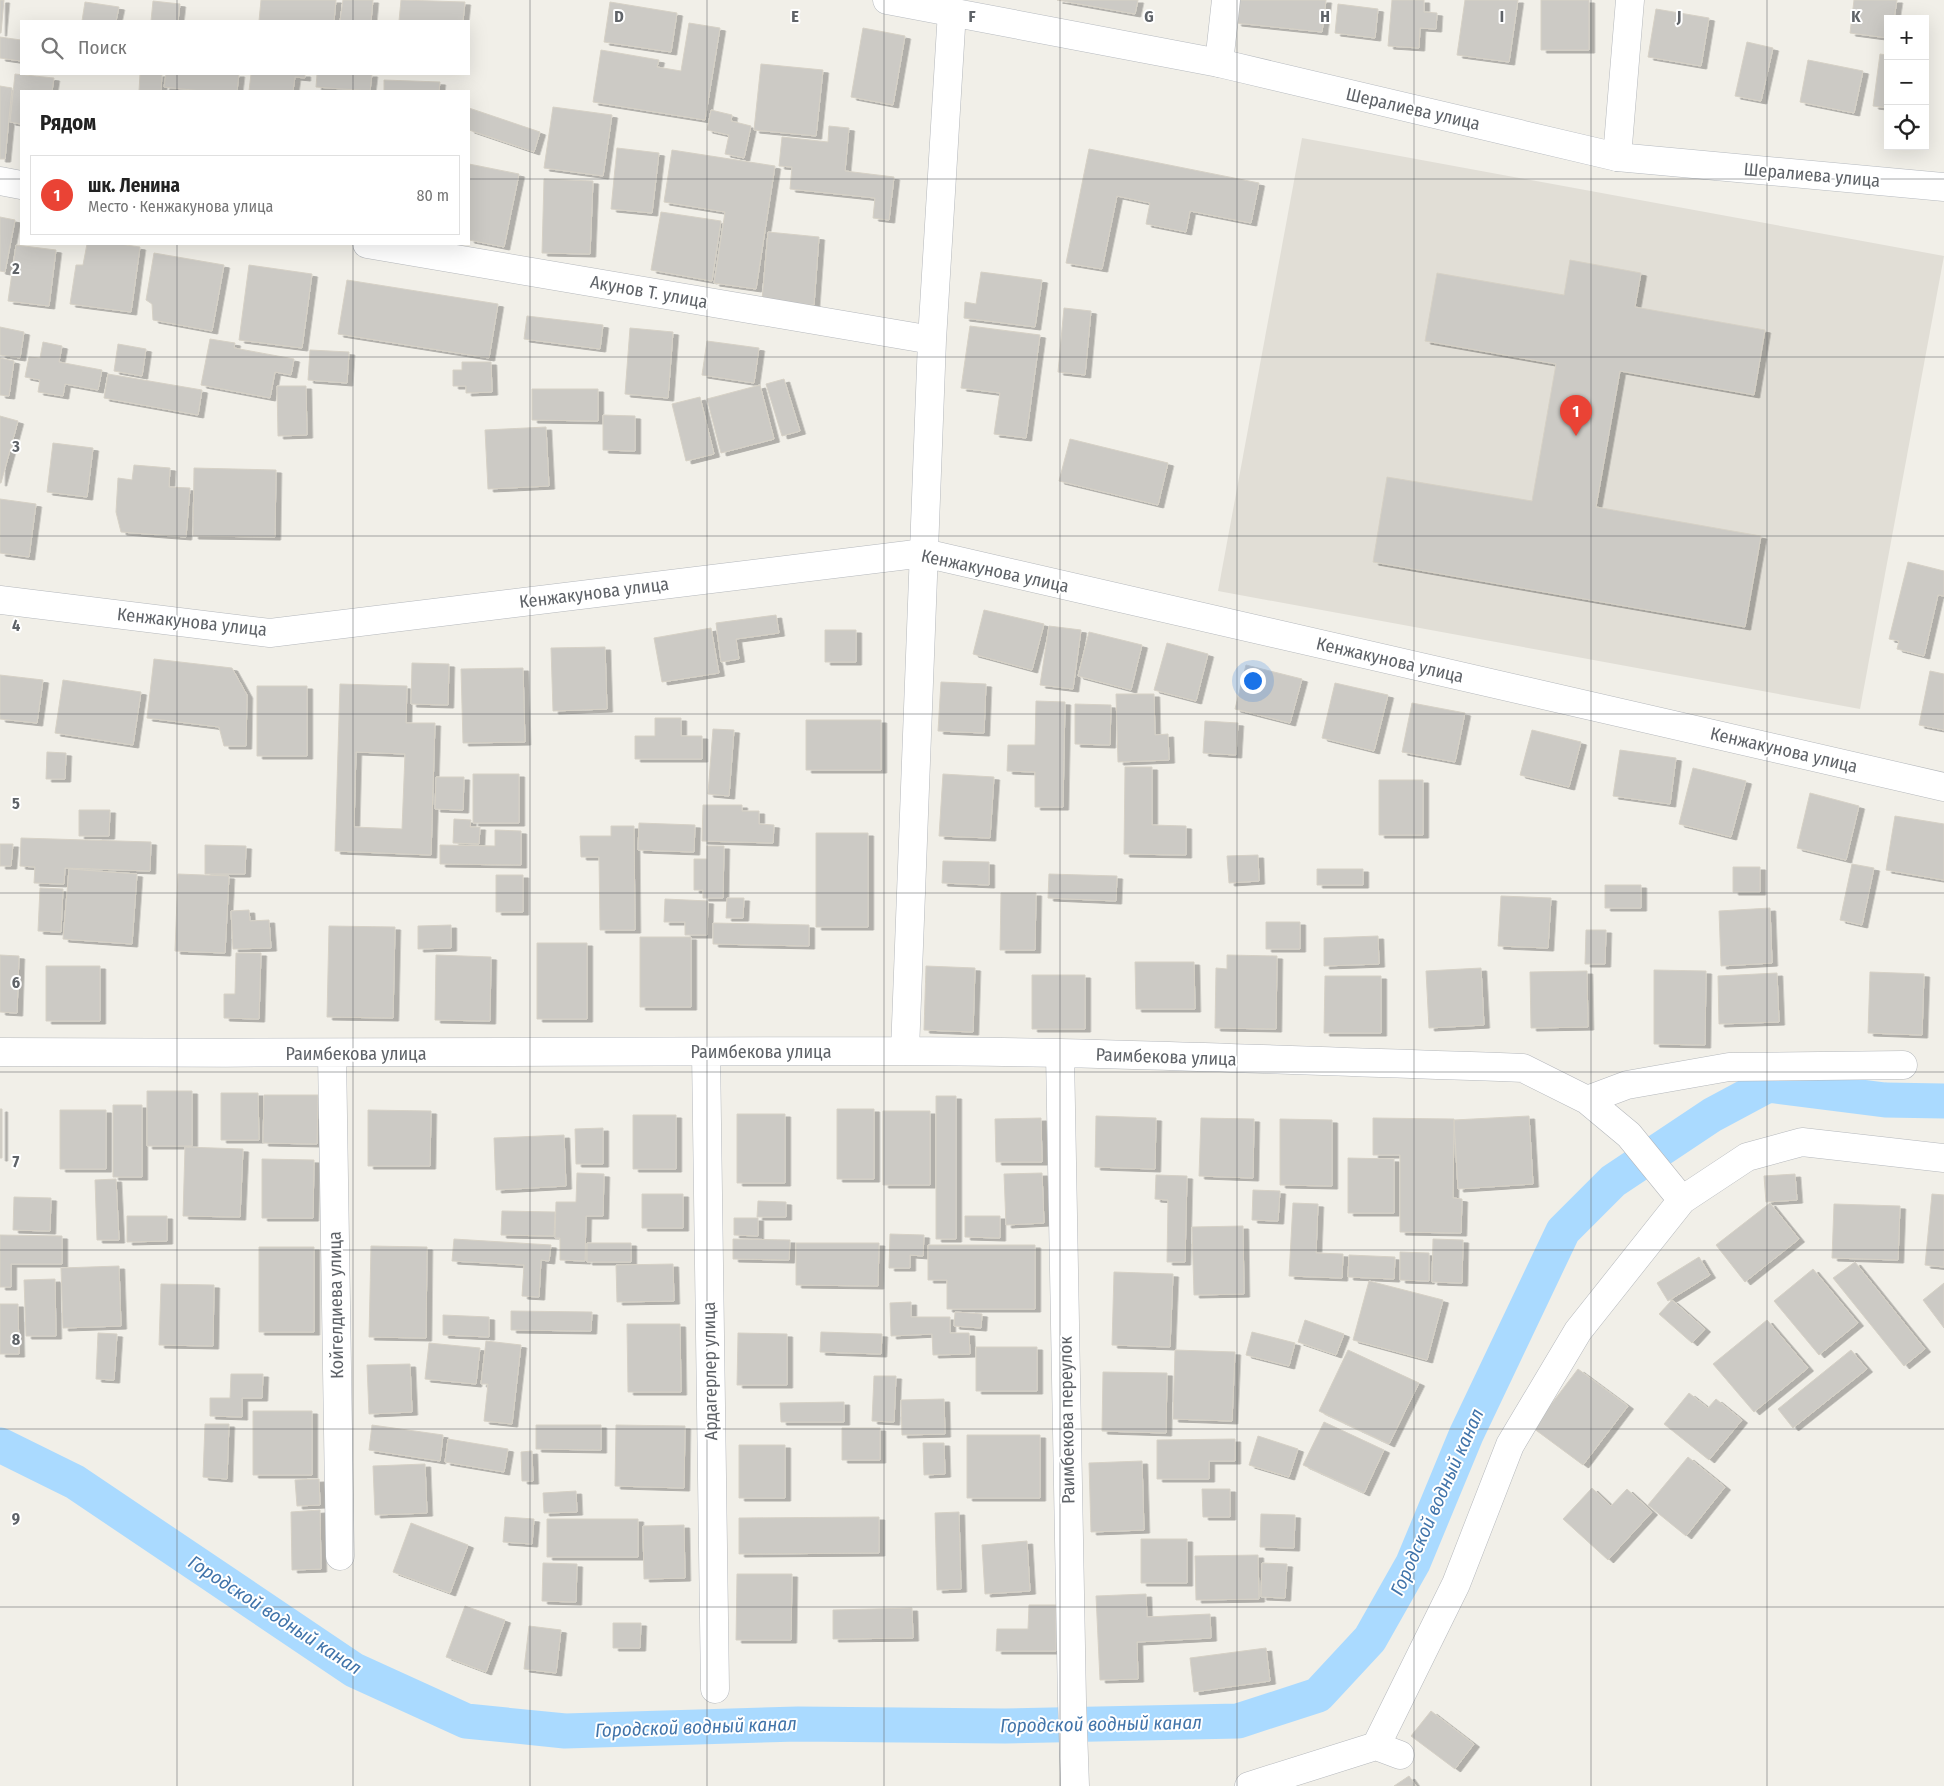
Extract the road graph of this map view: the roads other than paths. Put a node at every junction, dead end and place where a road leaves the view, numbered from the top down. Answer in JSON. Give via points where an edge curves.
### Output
{"nodes":[{"id":1,"x":887,"y":0,"type":"edge"},
{"id":2,"x":1226,"y":0,"type":"edge"},
{"id":3,"x":1630,"y":0,"type":"edge"},
{"id":4,"x":952,"y":12,"type":"junction"},
{"id":5,"x":1219,"y":63,"type":"junction"},
{"id":6,"x":1617,"y":157,"type":"junction"},
{"id":7,"x":0,"y":181,"type":"edge"},
{"id":8,"x":20,"y":185,"type":"edge"},
{"id":9,"x":1944,"y":187,"type":"edge"},
{"id":10,"x":373,"y":245,"type":"edge"},
{"id":11,"x":932,"y":340,"type":"junction"},
{"id":12,"x":924,"y":553,"type":"junction"},
{"id":13,"x":0,"y":600,"type":"edge"},
{"id":14,"x":1944,"y":787,"type":"edge"},
{"id":15,"x":905,"y":1051,"type":"junction"},
{"id":16,"x":0,"y":1052,"type":"edge"},
{"id":17,"x":706,"y":1052,"type":"junction"},
{"id":18,"x":332,"y":1054,"type":"junction"},
{"id":19,"x":1060,"y":1054,"type":"junction"},
{"id":20,"x":1903,"y":1065,"type":"dead end"},
{"id":21,"x":1587,"y":1100,"type":"junction"},
{"id":22,"x":1944,"y":1158,"type":"edge"},
{"id":23,"x":1682,"y":1200,"type":"junction"},
{"id":24,"x":340,"y":1556,"type":"dead end"},
{"id":25,"x":715,"y":1689,"type":"dead end"},
{"id":26,"x":1075,"y":1786,"type":"edge"},
{"id":27,"x":1249,"y":1786,"type":"edge"}],
"edges":[{"from":1,"to":4,"type":"street","name":"Шералиева улица"},
{"from":2,"to":5,"type":"street"},
{"from":3,"to":6,"type":"street"},
{"from":4,"to":5,"type":"street","name":"Шералиева улица"},
{"from":4,"to":11,"type":"street"},
{"from":5,"to":6,"type":"street","name":"Шералиева улица"},
{"from":6,"to":9,"type":"street","name":"Шералиева улица"},
{"from":7,"to":8,"type":"street"},
{"from":10,"to":11,"type":"street","name":"Акунов Т. улица"},
{"from":11,"to":12,"type":"street"},
{"from":12,"to":13,"type":"street","name":"Кенжакунова улица","via":[[270,633]]},
{"from":12,"to":14,"type":"street","name":"Кенжакунова улица"},
{"from":12,"to":15,"type":"street"},
{"from":15,"to":17,"type":"street","name":"Раимбекова улица"},
{"from":15,"to":19,"type":"street","name":"Раимбекова улица"},
{"from":16,"to":18,"type":"street","name":"Раимбекова улица"},
{"from":17,"to":18,"type":"street","name":"Раимбекова улица"},
{"from":17,"to":25,"type":"street","name":"Ардагерлер улица"},
{"from":18,"to":24,"type":"street","name":"Койгелдиева улица"},
{"from":19,"to":21,"type":"street","name":"Раимбекова улица","via":[[1523,1068]]},
{"from":19,"to":26,"type":"street","name":"Раимбекова переулок"},
{"from":20,"to":21,"type":"street","via":[[1729,1067],[1627,1085]]},
{"from":21,"to":23,"type":"street","via":[[1629,1136]]},
{"from":22,"to":23,"type":"street","via":[[1802,1142],[1747,1157]]},
{"from":23,"to":27,"type":"street","via":[[1578,1330],[1510,1446],[1388,1751]]}]}
